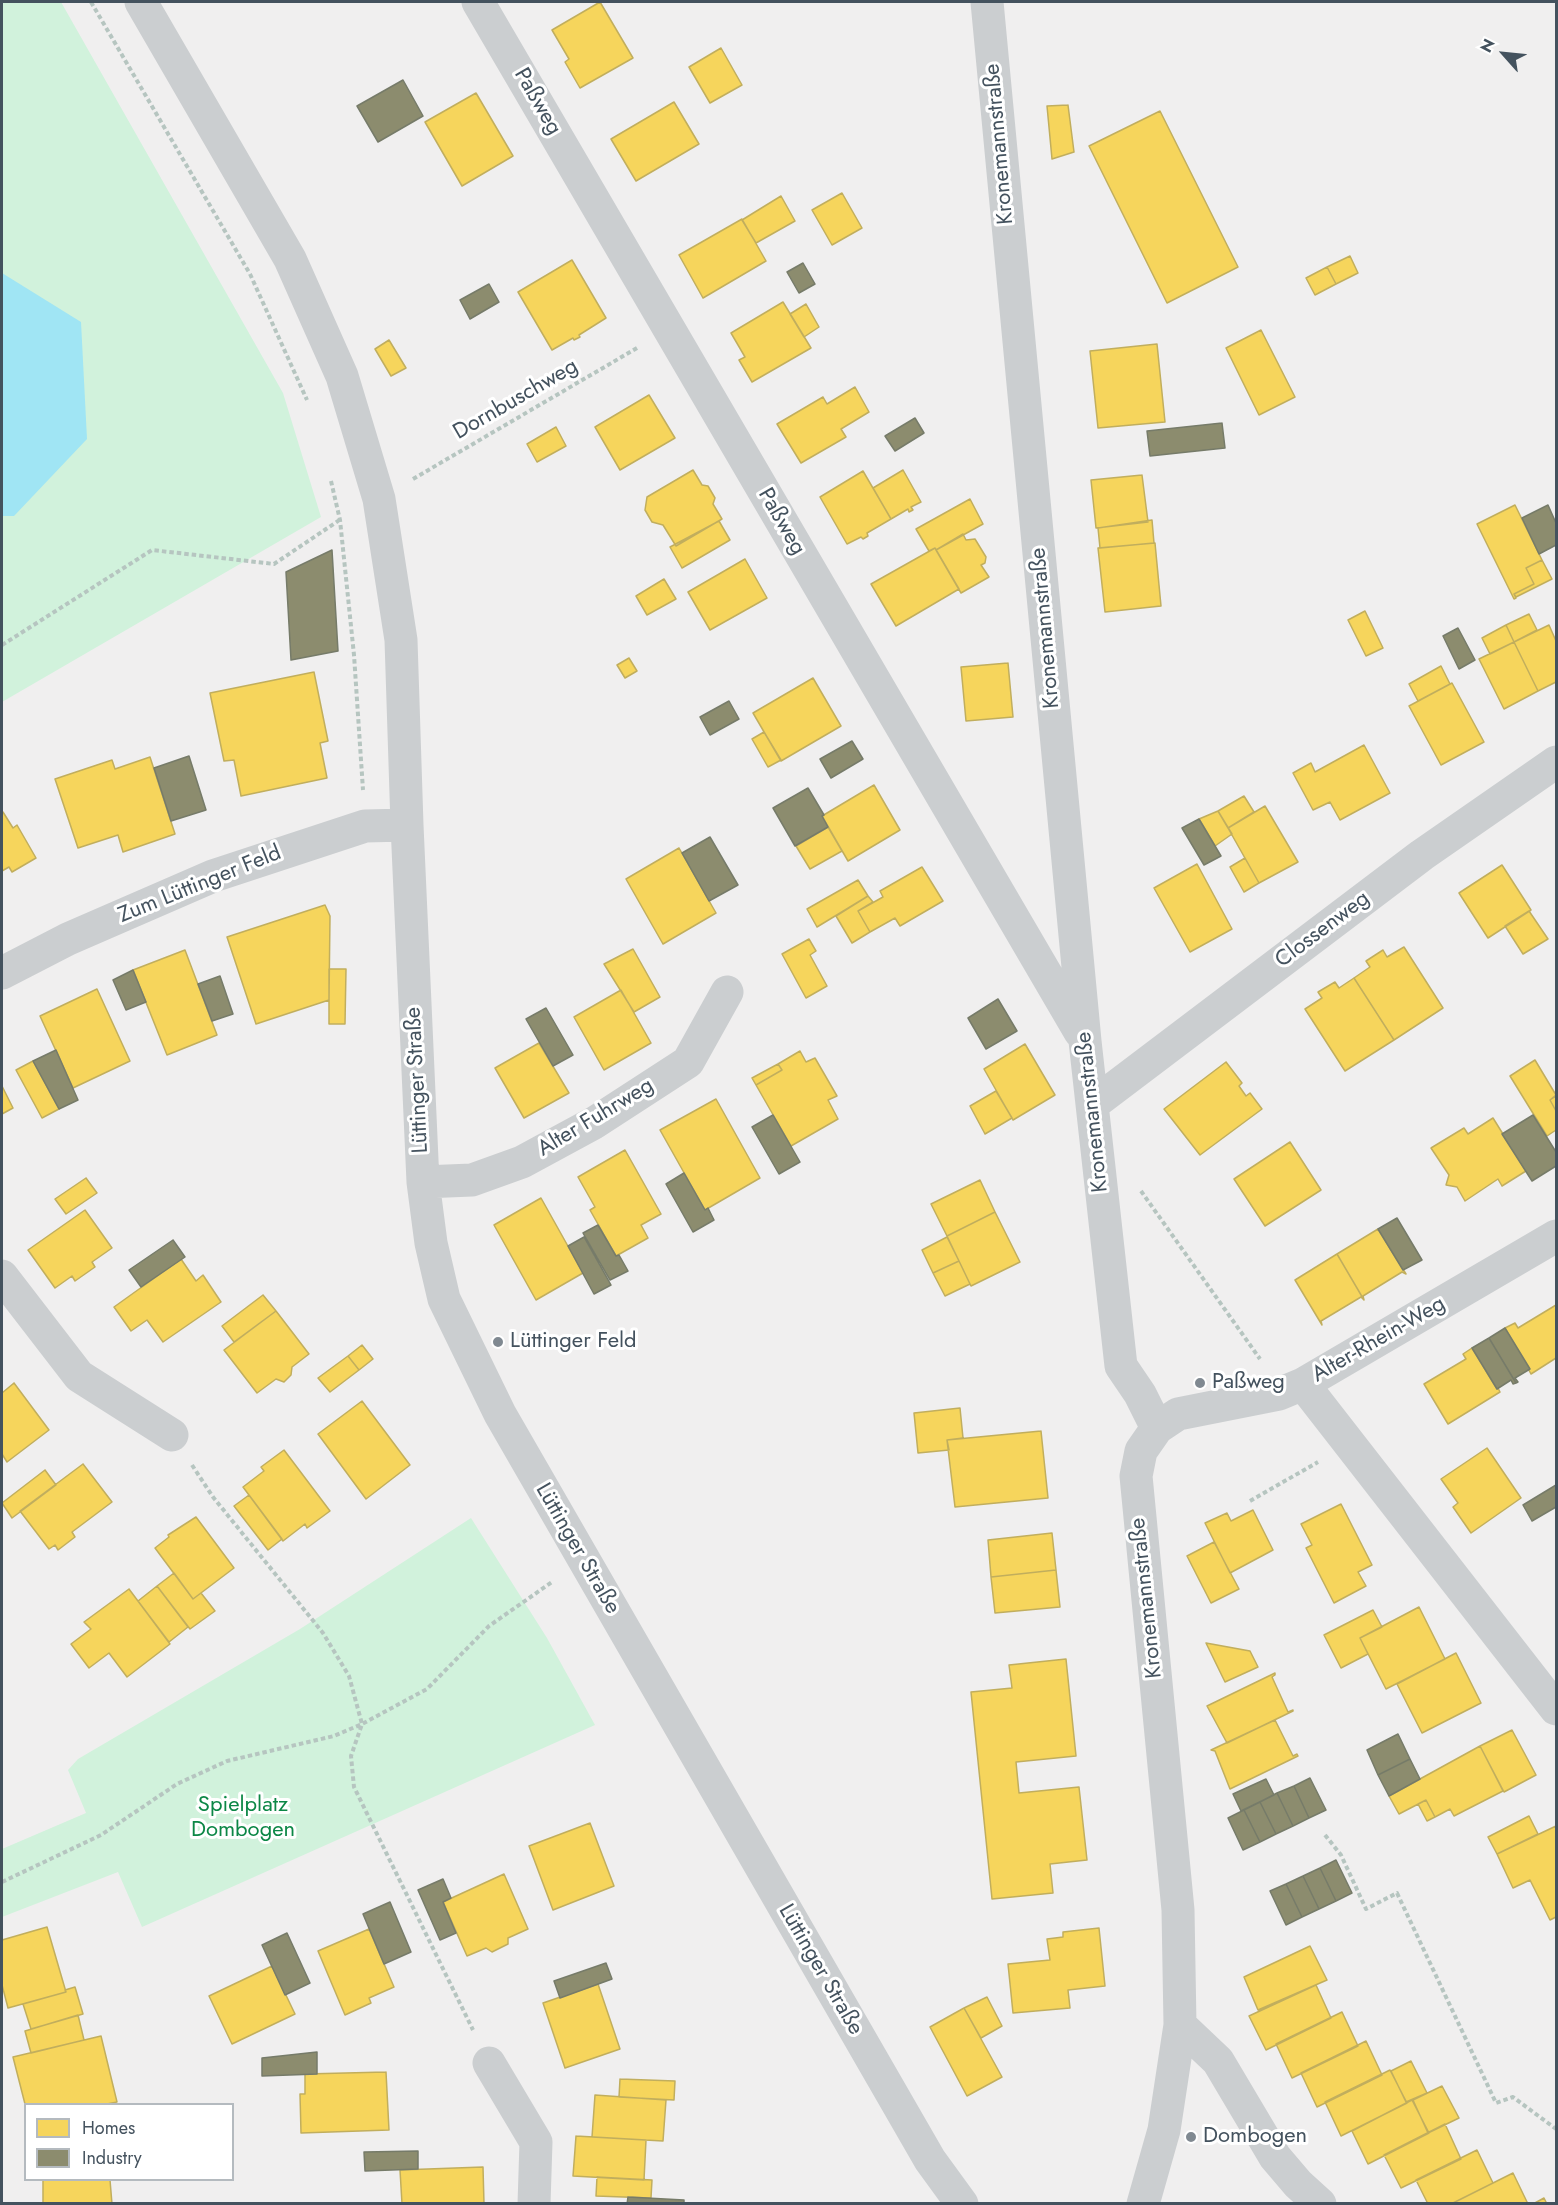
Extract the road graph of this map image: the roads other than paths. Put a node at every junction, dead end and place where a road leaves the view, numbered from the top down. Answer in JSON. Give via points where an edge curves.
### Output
{"nodes":[{"id":1,"x":141,"y":2,"type":"edge"},
{"id":2,"x":478,"y":2,"type":"edge"},
{"id":3,"x":987,"y":2,"type":"edge"},
{"id":4,"x":1557,"y":762,"type":"edge"},
{"id":5,"x":407,"y":825,"type":"junction"},
{"id":6,"x":2,"y":973,"type":"edge"},
{"id":7,"x":727,"y":992,"type":"dead end"},
{"id":8,"x":1085,"y":1041,"type":"junction"},
{"id":9,"x":1093,"y":1104,"type":"junction"},
{"id":10,"x":423,"y":1182,"type":"junction"},
{"id":11,"x":1557,"y":1236,"type":"edge"},
{"id":12,"x":2,"y":1276,"type":"edge"},
{"id":13,"x":1291,"y":1389,"type":"junction"},
{"id":14,"x":1158,"y":1428,"type":"junction"},
{"id":15,"x":172,"y":1435,"type":"road end"},
{"id":16,"x":1557,"y":1709,"type":"edge"},
{"id":17,"x":1180,"y":2025,"type":"junction"},
{"id":18,"x":489,"y":2063,"type":"road end"},
{"id":19,"x":534,"y":2204,"type":"edge"},
{"id":20,"x":962,"y":2204,"type":"edge"},
{"id":21,"x":1143,"y":2204,"type":"edge"},
{"id":22,"x":1320,"y":2204,"type":"edge"}],
"edges":[{"from":1,"to":5,"type":"street","name":"Lüttinger Straße","via":[[290,259],[342,376],[379,499],[401,640]]},
{"from":2,"to":8,"type":"street","name":"Paßweg"},
{"from":3,"to":8,"type":"street","name":"Kronemannstraße"},
{"from":4,"to":9,"type":"street","name":"Clossenweg","via":[[1422,855]]},
{"from":5,"to":6,"type":"street","name":"Zum Lüttinger Feld","via":[[365,826],[213,876],[68,939]]},
{"from":5,"to":10,"type":"street","name":"Lüttinger Straße"},
{"from":7,"to":10,"type":"street","name":"Alter Fuhrweg","via":[[688,1062],[594,1122],[522,1162],[472,1180]]},
{"from":8,"to":9,"type":"street","name":"Kronemannstraße"},
{"from":9,"to":14,"type":"street","name":"Kronemannstraße","via":[[1121,1366]]},
{"from":10,"to":20,"type":"street","name":"Lüttinger Straße","via":[[430,1242],[444,1299],[500,1414],[930,2160]]},
{"from":11,"to":13,"type":"street","name":"Alter-Rhein-Weg"},
{"from":12,"to":15,"type":"street","via":[[80,1376]]},
{"from":13,"to":14,"type":"street","name":"Alter-Rhein-Weg","via":[[1178,1414]]},
{"from":13,"to":16,"type":"street","via":[[1349,1443]]},
{"from":14,"to":17,"type":"street","name":"Kronemannstraße","via":[[1141,1450],[1136,1476],[1178,1910]]},
{"from":17,"to":21,"type":"street","name":"Kronemannstraße","via":[[1164,2130]]},
{"from":17,"to":22,"type":"street","via":[[1218,2061],[1275,2157]]},
{"from":18,"to":19,"type":"street","via":[[536,2142]]}]}
